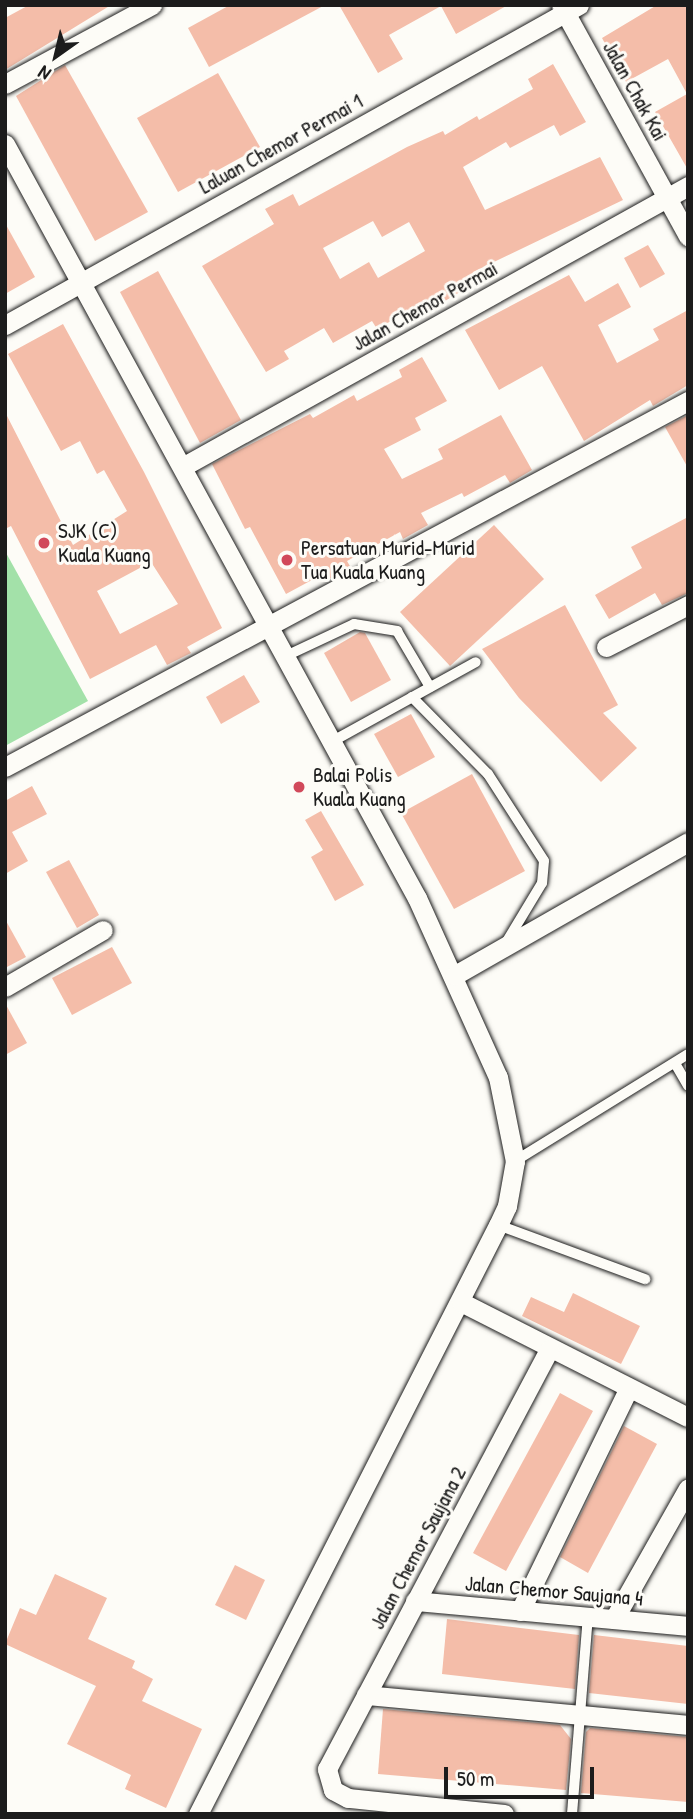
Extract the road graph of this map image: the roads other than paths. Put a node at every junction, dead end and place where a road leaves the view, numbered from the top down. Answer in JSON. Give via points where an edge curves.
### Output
{"nodes":[{"id":1,"x":152,"y":5,"type":"edge"},
{"id":2,"x":568,"y":8,"type":"edge"},
{"id":3,"x":5,"y":84,"type":"edge"},
{"id":4,"x":5,"y":144,"type":"edge"},
{"id":5,"x":688,"y":186,"type":"edge"},
{"id":6,"x":668,"y":197,"type":"junction"},
{"id":7,"x":688,"y":236,"type":"edge"},
{"id":8,"x":80,"y":281,"type":"junction"},
{"id":9,"x":5,"y":325,"type":"edge"},
{"id":10,"x":688,"y":401,"type":"edge"},
{"id":11,"x":184,"y":466,"type":"junction"},
{"id":12,"x":688,"y":605,"type":"edge"},
{"id":13,"x":272,"y":625,"type":"junction"},
{"id":14,"x":606,"y":647,"type":"dead end"},
{"id":15,"x":288,"y":655,"type":"junction"},
{"id":16,"x":476,"y":662,"type":"dead end"},
{"id":17,"x":430,"y":687,"type":"junction"},
{"id":18,"x":412,"y":697,"type":"junction"},
{"id":19,"x":333,"y":741,"type":"junction"},
{"id":20,"x":5,"y":767,"type":"edge"},
{"id":21,"x":688,"y":842,"type":"edge"},
{"id":22,"x":103,"y":930,"type":"dead end"},
{"id":23,"x":503,"y":947,"type":"junction"},
{"id":24,"x":455,"y":975,"type":"junction"},
{"id":25,"x":5,"y":987,"type":"edge"},
{"id":26,"x":688,"y":1054,"type":"edge"},
{"id":27,"x":676,"y":1065,"type":"junction"},
{"id":28,"x":688,"y":1086,"type":"edge"},
{"id":29,"x":515,"y":1161,"type":"junction"},
{"id":30,"x":498,"y":1225,"type":"junction"},
{"id":31,"x":645,"y":1279,"type":"dead end"},
{"id":32,"x":461,"y":1302,"type":"junction"},
{"id":33,"x":549,"y":1349,"type":"junction"},
{"id":34,"x":629,"y":1388,"type":"junction"},
{"id":35,"x":688,"y":1417,"type":"edge"},
{"id":36,"x":688,"y":1488,"type":"edge"},
{"id":37,"x":415,"y":1601,"type":"junction"},
{"id":38,"x":520,"y":1611,"type":"junction"},
{"id":39,"x":588,"y":1617,"type":"junction"},
{"id":40,"x":614,"y":1619,"type":"junction"},
{"id":41,"x":688,"y":1626,"type":"edge"},
{"id":42,"x":366,"y":1695,"type":"junction"},
{"id":43,"x":580,"y":1715,"type":"junction"},
{"id":44,"x":688,"y":1725,"type":"edge"},
{"id":45,"x":198,"y":1814,"type":"edge"},
{"id":46,"x":504,"y":1814,"type":"edge"},
{"id":47,"x":572,"y":1814,"type":"edge"}],
"edges":[{"from":1,"to":3,"type":"street"},
{"from":2,"to":6,"type":"street","name":"Jalan Chak Kai"},
{"from":2,"to":8,"type":"street","name":"Laluan Chemor Permai 1"},
{"from":4,"to":8,"type":"street"},
{"from":5,"to":6,"type":"street","name":"Jalan Chemor Permai"},
{"from":6,"to":7,"type":"street","name":"Jalan Chak Kai"},
{"from":6,"to":11,"type":"street","name":"Jalan Chemor Permai"},
{"from":8,"to":9,"type":"street","name":"Laluan Chemor Permai 1"},
{"from":8,"to":11,"type":"street"},
{"from":10,"to":13,"type":"street"},
{"from":11,"to":13,"type":"street"},
{"from":12,"to":14,"type":"street"},
{"from":13,"to":15,"type":"street"},
{"from":13,"to":20,"type":"street"},
{"from":15,"to":17,"type":"lane","via":[[354,624],[397,631]]},
{"from":15,"to":19,"type":"street"},
{"from":16,"to":17,"type":"lane"},
{"from":17,"to":18,"type":"lane"},
{"from":18,"to":19,"type":"lane"},
{"from":18,"to":23,"type":"lane","via":[[488,774],[544,861],[542,883]]},
{"from":19,"to":24,"type":"street"},
{"from":21,"to":23,"type":"street"},
{"from":22,"to":25,"type":"street"},
{"from":23,"to":24,"type":"street"},
{"from":24,"to":29,"type":"street","via":[[498,1077]]},
{"from":26,"to":27,"type":"lane"},
{"from":27,"to":28,"type":"lane"},
{"from":27,"to":29,"type":"lane"},
{"from":29,"to":30,"type":"street","via":[[507,1206]]},
{"from":30,"to":31,"type":"lane"},
{"from":30,"to":32,"type":"street"},
{"from":32,"to":33,"type":"street"},
{"from":32,"to":45,"type":"street"},
{"from":33,"to":34,"type":"street"},
{"from":33,"to":37,"type":"street","name":"Jalan Chemor Saujana 2"},
{"from":34,"to":35,"type":"street"},
{"from":34,"to":38,"type":"street"},
{"from":36,"to":40,"type":"street"},
{"from":37,"to":38,"type":"street","name":"Jalan Chemor Saujana 4"},
{"from":37,"to":42,"type":"street","name":"Jalan Chemor Saujana 2"},
{"from":38,"to":39,"type":"street","name":"Jalan Chemor Saujana 4"},
{"from":39,"to":40,"type":"street","name":"Jalan Chemor Saujana 4"},
{"from":39,"to":43,"type":"lane"},
{"from":40,"to":41,"type":"street","name":"Jalan Chemor Saujana 4"},
{"from":42,"to":43,"type":"street"},
{"from":42,"to":46,"type":"street","name":"Jalan Chemor Saujana 2","via":[[327,1769],[333,1790],[348,1798]]},
{"from":43,"to":44,"type":"street"},
{"from":43,"to":47,"type":"lane"}]}
